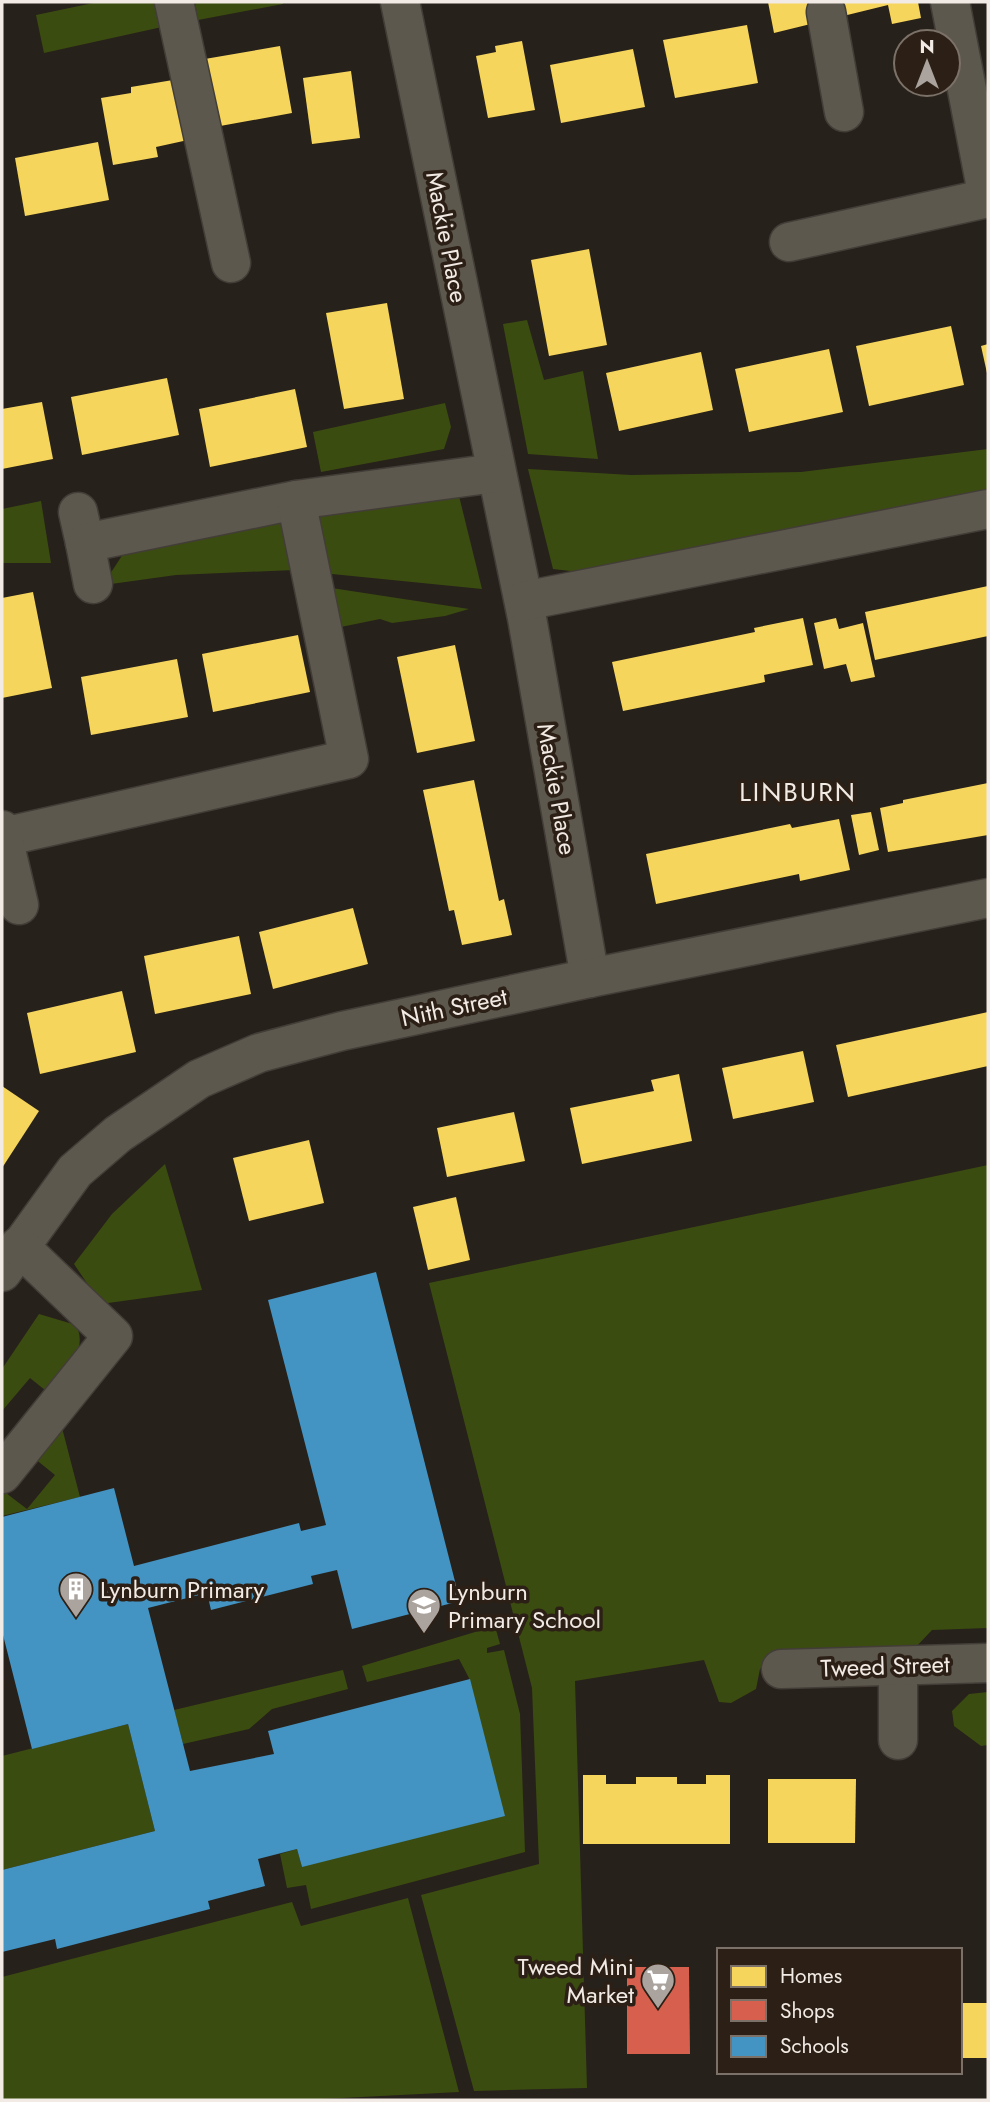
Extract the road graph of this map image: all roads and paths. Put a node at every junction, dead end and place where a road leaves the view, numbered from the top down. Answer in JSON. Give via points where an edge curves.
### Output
{"nodes":[{"id":1,"x":174,"y":2,"type":"edge"},
{"id":2,"x":400,"y":2,"type":"edge"},
{"id":3,"x":950,"y":2,"type":"edge"},
{"id":4,"x":826,"y":12,"type":"dead end"},
{"id":5,"x":844,"y":112,"type":"dead end"},
{"id":6,"x":789,"y":242,"type":"dead end"},
{"id":7,"x":231,"y":263,"type":"dead end"},
{"id":8,"x":495,"y":473,"type":"junction"},
{"id":9,"x":296,"y":500,"type":"junction"},
{"id":10,"x":988,"y":509,"type":"edge"},
{"id":11,"x":93,"y":584,"type":"dead end"},
{"id":12,"x":524,"y":601,"type":"junction"},
{"id":13,"x":3,"y":833,"type":"edge"},
{"id":14,"x":988,"y":898,"type":"edge"},
{"id":15,"x":19,"y":905,"type":"dead end"},
{"id":16,"x":590,"y":978,"type":"junction"},
{"id":17,"x":10,"y":1259,"type":"edge"},
{"id":18,"x":2,"y":1474,"type":"edge"},
{"id":19,"x":988,"y":1663,"type":"edge"},
{"id":20,"x":898,"y":1666,"type":"junction"},
{"id":21,"x":781,"y":1669,"type":"dead end"},
{"id":22,"x":898,"y":1740,"type":"dead end"}],
"edges":[{"from":1,"to":7,"type":"street"},
{"from":2,"to":8,"type":"street","name":"Mackie Place"},
{"from":3,"to":6,"type":"street","via":[[988,198]]},
{"from":4,"to":5,"type":"street"},
{"from":8,"to":9,"type":"street"},
{"from":8,"to":12,"type":"street","name":"Mackie Place"},
{"from":9,"to":11,"type":"street","via":[[81,527]]},
{"from":9,"to":13,"type":"street","via":[[349,759]]},
{"from":10,"to":12,"type":"street"},
{"from":12,"to":16,"type":"street","name":"Mackie Place"},
{"from":13,"to":15,"type":"street"},
{"from":14,"to":16,"type":"street","name":"Nith Street"},
{"from":16,"to":17,"type":"street","name":"Nith Street","via":[[259,1053],[200,1079],[138,1119],[75,1171]]},
{"from":17,"to":18,"type":"street","via":[[113,1336]]},
{"from":19,"to":20,"type":"street","name":"Tweed Street"},
{"from":20,"to":21,"type":"street","name":"Tweed Street"},
{"from":20,"to":22,"type":"street"}]}
